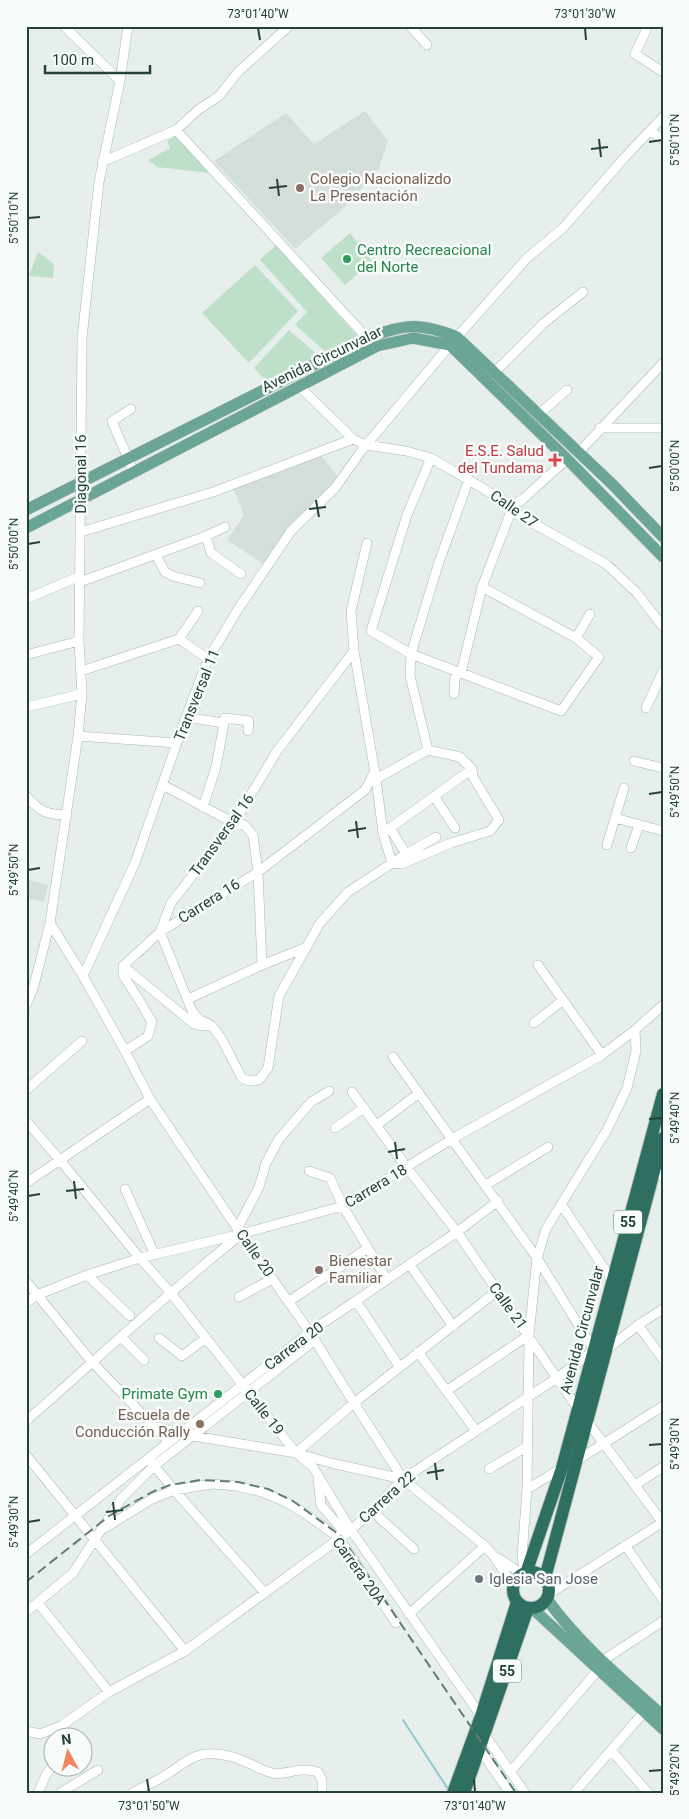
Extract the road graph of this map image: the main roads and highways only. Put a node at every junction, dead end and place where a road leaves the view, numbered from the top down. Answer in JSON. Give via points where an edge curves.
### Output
{"nodes":[{"id":1,"x":454,"y":341,"type":"junction"},
{"id":2,"x":612,"y":484,"type":"junction"},
{"id":3,"x":601,"y":495,"type":"junction"},
{"id":4,"x":26,"y":510,"type":"edge"},
{"id":5,"x":26,"y":528,"type":"edge"},
{"id":6,"x":662,"y":535,"type":"edge"},
{"id":7,"x":663,"y":558,"type":"edge"},
{"id":8,"x":663,"y":1094,"type":"edge"},
{"id":9,"x":663,"y":1138,"type":"edge"},
{"id":10,"x":600,"y":1350,"type":"junction"},
{"id":11,"x":524,"y":1573,"type":"junction"},
{"id":12,"x":545,"y":1578,"type":"junction"},
{"id":13,"x":548,"y":1596,"type":"junction"},
{"id":14,"x":517,"y":1602,"type":"junction"},
{"id":15,"x":530,"y":1608,"type":"junction"},
{"id":16,"x":600,"y":1665,"type":"junction"},
{"id":17,"x":663,"y":1716,"type":"edge"},
{"id":18,"x":663,"y":1729,"type":"edge"},
{"id":19,"x":459,"y":1792,"type":"edge"}],
"edges":[{"from":1,"to":2,"type":"main road","name":"Avenida Circunvalar","via":[[495,372]]},
{"from":1,"to":3,"type":"main road","name":"Avenida Circunvalar"},
{"from":1,"to":4,"type":"main road","name":"Avenida Circunvalar","via":[[435,328],[411,325],[368,338]]},
{"from":1,"to":5,"type":"main road","name":"Avenida Circunvalar","via":[[413,338],[377,346]]},
{"from":2,"to":3,"type":"main road"},
{"from":2,"to":6,"type":"main road","name":"Avenida Circunvalar"},
{"from":3,"to":7,"type":"main road","name":"Avenida Circunvalar"},
{"from":8,"to":10,"type":"highway","name":"Avenida Circunvalar","number":"55","via":[[612,1281]]},
{"from":9,"to":10,"type":"highway","name":"Avenida Circunvalar","number":"55","via":[[620,1295]]},
{"from":10,"to":11,"type":"highway","name":"Avenida Circunvalar","number":"55"},
{"from":10,"to":12,"type":"highway","name":"Avenida Circunvalar","number":"55","via":[[587,1419]]},
{"from":11,"to":12,"type":"highway","via":[[537,1573]]},
{"from":11,"to":14,"type":"highway","number":"55","via":[[513,1585]]},
{"from":12,"to":13,"type":"highway","number":"55"},
{"from":13,"to":15,"type":"highway","via":[[538,1607]]},
{"from":13,"to":16,"type":"main road"},
{"from":14,"to":15,"type":"highway"},
{"from":14,"to":19,"type":"highway","number":"55"},
{"from":15,"to":16,"type":"main road"},
{"from":15,"to":19,"type":"highway","number":"55","via":[[480,1750]]},
{"from":16,"to":17,"type":"main road"},
{"from":16,"to":18,"type":"main road"}]}
